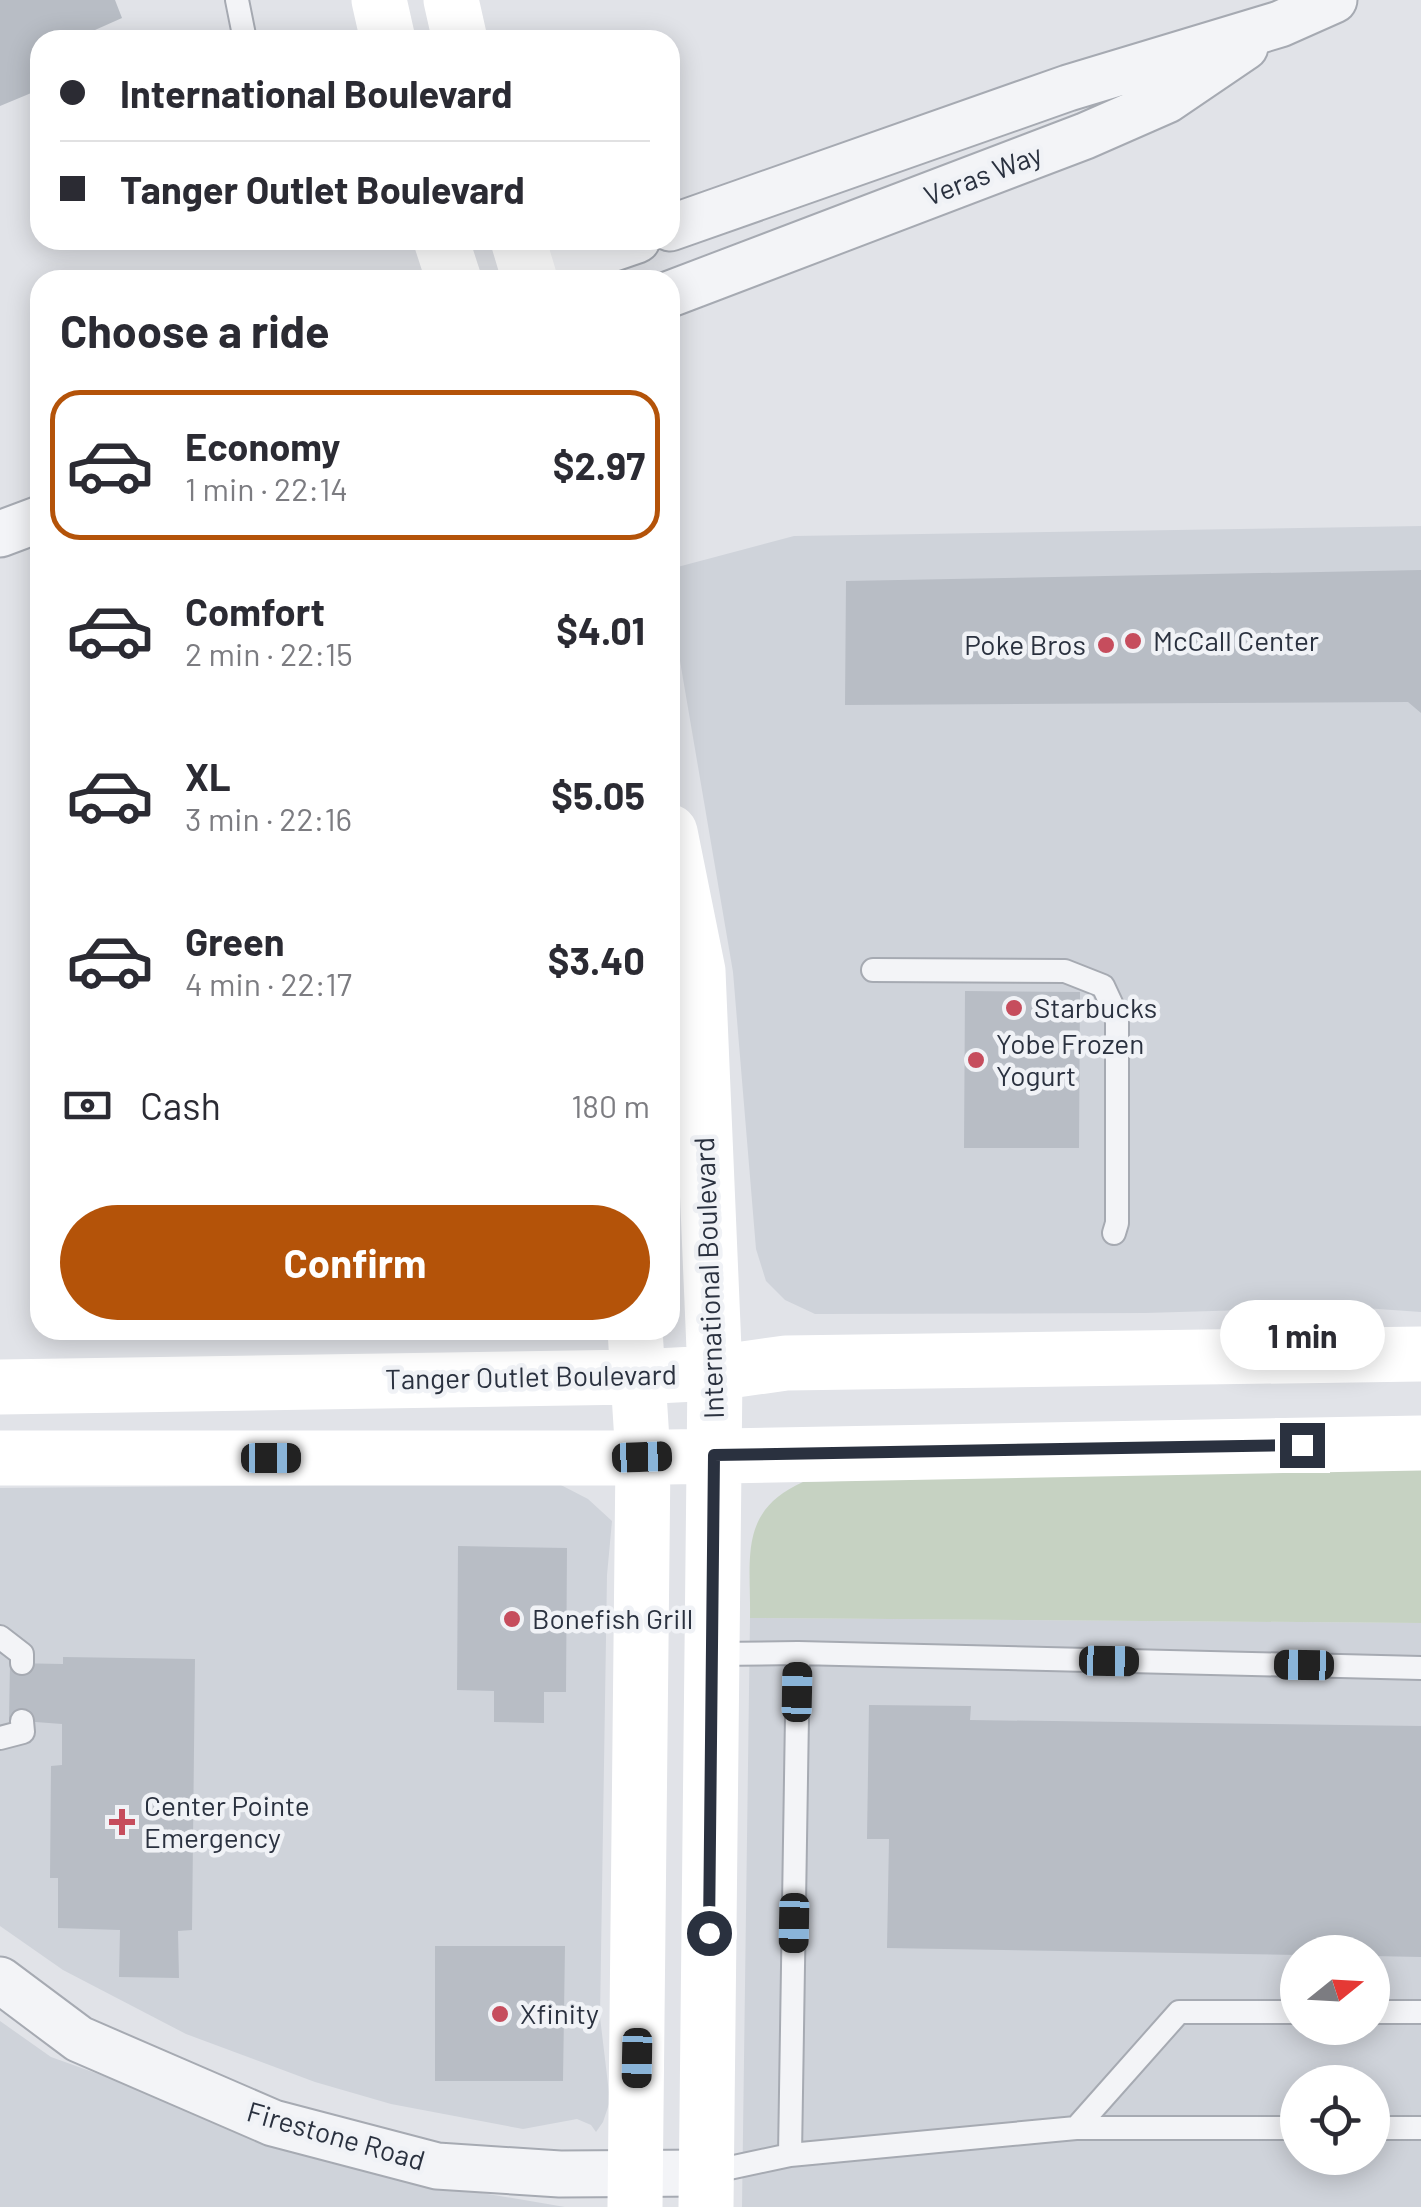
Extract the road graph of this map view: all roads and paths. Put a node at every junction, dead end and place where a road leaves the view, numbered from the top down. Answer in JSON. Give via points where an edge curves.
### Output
{"nodes":[{"id":1,"x":237,"y":0,"type":"edge"},
{"id":2,"x":380,"y":0,"type":"edge"},
{"id":3,"x":451,"y":0,"type":"edge"},
{"id":4,"x":1334,"y":0,"type":"edge"},
{"id":5,"x":243,"y":30,"type":"edge"},
{"id":6,"x":386,"y":30,"type":"edge"},
{"id":7,"x":458,"y":30,"type":"edge"},
{"id":8,"x":1077,"y":112,"type":"junction"},
{"id":9,"x":680,"y":225,"type":"edge"},
{"id":10,"x":607,"y":250,"type":"edge"},
{"id":11,"x":556,"y":270,"type":"edge"},
{"id":12,"x":680,"y":290,"type":"edge"},
{"id":13,"x":30,"y":522,"type":"edge"},
{"id":14,"x":0,"y":534,"type":"edge"},
{"id":15,"x":680,"y":882,"type":"edge"},
{"id":16,"x":872,"y":970,"type":"dead end"},
{"id":17,"x":1114,"y":1233,"type":"dead end"},
{"id":18,"x":635,"y":1354,"type":"edge"},
{"id":19,"x":1421,"y":1354,"type":"edge"},
{"id":20,"x":715,"y":1372,"type":"junction"},
{"id":21,"x":0,"y":1387,"type":"edge"},
{"id":22,"x":1421,"y":1444,"type":"edge"},
{"id":23,"x":714,"y":1455,"type":"junction"},
{"id":24,"x":642,"y":1457,"type":"junction"},
{"id":25,"x":0,"y":1458,"type":"edge"},
{"id":26,"x":0,"y":1638,"type":"edge"},
{"id":27,"x":712,"y":1654,"type":"junction"},
{"id":28,"x":798,"y":1654,"type":"junction"},
{"id":29,"x":22,"y":1663,"type":"dead end"},
{"id":30,"x":1421,"y":1668,"type":"edge"},
{"id":31,"x":22,"y":1721,"type":"dead end"},
{"id":32,"x":0,"y":1738,"type":"edge"},
{"id":33,"x":0,"y":1980,"type":"edge"},
{"id":34,"x":1280,"y":2012,"type":"edge"},
{"id":35,"x":1390,"y":2012,"type":"edge"},
{"id":36,"x":1421,"y":2012,"type":"edge"},
{"id":37,"x":1076,"y":2128,"type":"junction"},
{"id":38,"x":1280,"y":2128,"type":"edge"},
{"id":39,"x":1390,"y":2128,"type":"edge"},
{"id":40,"x":1421,"y":2128,"type":"edge"},
{"id":41,"x":790,"y":2155,"type":"junction"},
{"id":42,"x":636,"y":2190,"type":"edge"},
{"id":43,"x":706,"y":2190,"type":"edge"}],
"edges":[{"from":1,"to":5,"type":"lane"},
{"from":2,"to":6,"type":"street"},
{"from":3,"to":7,"type":"street"},
{"from":4,"to":8,"type":"street","name":"Veras Way","via":[[1280,24],[1167,100]]},
{"from":8,"to":9,"type":"street","name":"Veras Way"},
{"from":8,"to":12,"type":"street","name":"Veras Way"},
{"from":10,"to":11,"type":"street"},
{"from":13,"to":14,"type":"street"},
{"from":15,"to":20,"type":"street","name":"International Boulevard","via":[[698,971]]},
{"from":16,"to":17,"type":"lane","via":[[1065,971],[1103,986],[1118,1016]]},
{"from":18,"to":20,"type":"street","name":"Tanger Outlet Boulevard"},
{"from":18,"to":21,"type":"street","name":"Tanger Outlet Boulevard"},
{"from":18,"to":24,"type":"street"},
{"from":19,"to":20,"type":"street","name":"Tanger Outlet Boulevard","via":[[786,1363]]},
{"from":20,"to":23,"type":"street","name":"International Boulevard"},
{"from":22,"to":23,"type":"street"},
{"from":23,"to":24,"type":"street"},
{"from":23,"to":27,"type":"street","name":"International Boulevard"},
{"from":24,"to":25,"type":"street"},
{"from":24,"to":42,"type":"street"},
{"from":26,"to":29,"type":"lane","via":[[22,1654]]},
{"from":27,"to":28,"type":"lane"},
{"from":27,"to":43,"type":"street","name":"International Boulevard"},
{"from":28,"to":30,"type":"lane"},
{"from":28,"to":41,"type":"lane"},
{"from":31,"to":32,"type":"lane","via":[[22,1732]]},
{"from":33,"to":42,"type":"street","name":"Firestone Road","via":[[79,2040],[273,2123],[438,2166]]},
{"from":34,"to":37,"type":"lane","via":[[1179,2012]]},
{"from":35,"to":36,"type":"lane"},
{"from":37,"to":38,"type":"lane"},
{"from":37,"to":41,"type":"lane"},
{"from":39,"to":40,"type":"lane"},
{"from":41,"to":43,"type":"lane"},
{"from":42,"to":43,"type":"street","name":"Firestone Road"}]}
